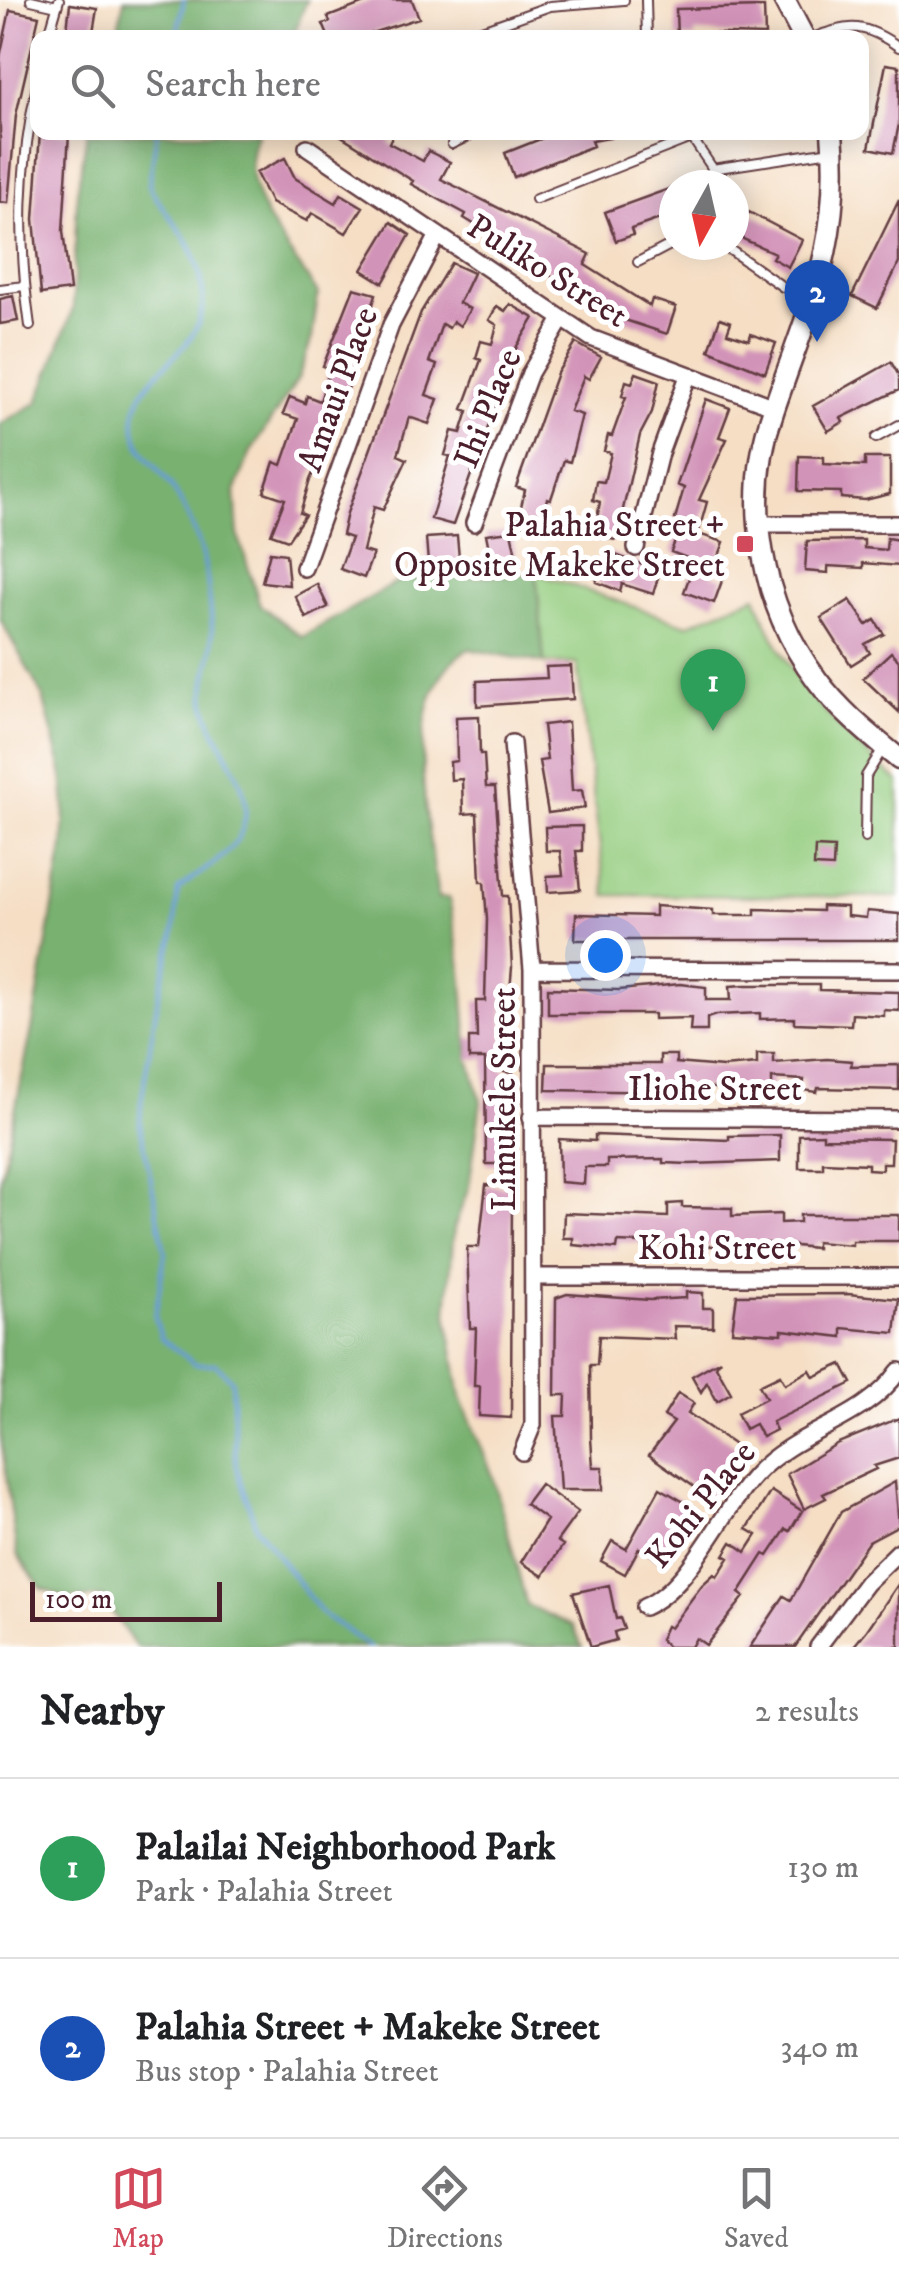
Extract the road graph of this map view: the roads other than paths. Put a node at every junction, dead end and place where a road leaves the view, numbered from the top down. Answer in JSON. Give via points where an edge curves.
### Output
{"nodes":[{"id":1,"x":32,"y":0,"type":"edge"},
{"id":2,"x":624,"y":0,"type":"edge"},
{"id":3,"x":646,"y":0,"type":"edge"},
{"id":4,"x":784,"y":0,"type":"edge"},
{"id":5,"x":58,"y":3,"type":"edge"},
{"id":6,"x":50,"y":30,"type":"edge"},
{"id":7,"x":482,"y":30,"type":"edge"},
{"id":8,"x":647,"y":30,"type":"edge"},
{"id":9,"x":800,"y":30,"type":"edge"},
{"id":10,"x":830,"y":30,"type":"edge"},
{"id":11,"x":868,"y":30,"type":"edge"},
{"id":12,"x":869,"y":30,"type":"edge"},
{"id":13,"x":899,"y":47,"type":"edge"},
{"id":14,"x":30,"y":132,"type":"edge"},
{"id":15,"x":460,"y":140,"type":"edge"},
{"id":16,"x":678,"y":140,"type":"edge"},
{"id":17,"x":693,"y":140,"type":"edge"},
{"id":18,"x":832,"y":142,"type":"edge"},
{"id":19,"x":452,"y":144,"type":"dead end"},
{"id":20,"x":307,"y":147,"type":"dead end"},
{"id":21,"x":712,"y":169,"type":"joint"},
{"id":22,"x":536,"y":199,"type":"dead end"},
{"id":23,"x":438,"y":235,"type":"junction"},
{"id":24,"x":659,"y":251,"type":"edge"},
{"id":25,"x":739,"y":260,"type":"edge"},
{"id":26,"x":638,"y":262,"type":"dead end"},
{"id":27,"x":24,"y":286,"type":"junction"},
{"id":28,"x":783,"y":287,"type":"dead end"},
{"id":29,"x":0,"y":289,"type":"edge"},
{"id":30,"x":562,"y":319,"type":"junction"},
{"id":31,"x":30,"y":326,"type":"dead end"},
{"id":32,"x":688,"y":376,"type":"junction"},
{"id":33,"x":775,"y":407,"type":"junction"},
{"id":34,"x":899,"y":425,"type":"edge"},
{"id":35,"x":876,"y":438,"type":"dead end"},
{"id":36,"x":474,"y":523,"type":"dead end"},
{"id":37,"x":760,"y":524,"type":"junction"},
{"id":38,"x":899,"y":524,"type":"edge"},
{"id":39,"x":636,"y":548,"type":"dead end"},
{"id":40,"x":304,"y":568,"type":"dead end"},
{"id":41,"x":512,"y":744,"type":"dead end"},
{"id":42,"x":892,"y":753,"type":"edge"},
{"id":43,"x":864,"y":838,"type":"dead end"},
{"id":44,"x":532,"y":969,"type":"junction"},
{"id":45,"x":899,"y":970,"type":"edge"},
{"id":46,"x":531,"y":1117,"type":"junction"},
{"id":47,"x":899,"y":1118,"type":"edge"},
{"id":48,"x":899,"y":1276,"type":"edge"},
{"id":49,"x":534,"y":1277,"type":"junction"},
{"id":50,"x":899,"y":1371,"type":"edge"},
{"id":51,"x":522,"y":1452,"type":"dead end"},
{"id":52,"x":899,"y":1552,"type":"edge"},
{"id":53,"x":644,"y":1607,"type":"dead end"},
{"id":54,"x":818,"y":1647,"type":"edge"}],
"edges":[{"from":1,"to":5,"type":"lane"},
{"from":2,"to":7,"type":"lane","via":[[550,6]]},
{"from":3,"to":8,"type":"lane"},
{"from":4,"to":9,"type":"street"},
{"from":5,"to":6,"type":"lane"},
{"from":10,"to":11,"type":"lane","via":[[859,25]]},
{"from":12,"to":13,"type":"lane"},
{"from":14,"to":27,"type":"lane","via":[[20,196]]},
{"from":15,"to":19,"type":"lane"},
{"from":16,"to":22,"type":"lane"},
{"from":17,"to":21,"type":"lane"},
{"from":18,"to":21,"type":"lane"},
{"from":18,"to":33,"type":"street","via":[[834,214],[827,257]]},
{"from":20,"to":23,"type":"street","name":"Puliko Street"},
{"from":23,"to":30,"type":"street","name":"Puliko Street"},
{"from":23,"to":40,"type":"street","name":"Amaui Place","via":[[390,325]]},
{"from":24,"to":26,"type":"lane"},
{"from":25,"to":28,"type":"lane"},
{"from":27,"to":29,"type":"lane"},
{"from":27,"to":31,"type":"lane"},
{"from":30,"to":32,"type":"street","name":"Puliko Street","via":[[610,347]]},
{"from":30,"to":36,"type":"street","name":"Ihi Place","via":[[530,373]]},
{"from":32,"to":33,"type":"street","name":"Puliko Street"},
{"from":32,"to":39,"type":"street"},
{"from":33,"to":37,"type":"street","via":[[764,448]]},
{"from":34,"to":35,"type":"lane"},
{"from":37,"to":38,"type":"street"},
{"from":37,"to":42,"type":"street","via":[[770,587],[798,651],[840,707]]},
{"from":41,"to":44,"type":"street","name":"Limukele Street"},
{"from":42,"to":43,"type":"lane","via":[[866,773]]},
{"from":44,"to":45,"type":"street"},
{"from":44,"to":46,"type":"street","name":"Limukele Street"},
{"from":46,"to":47,"type":"street","name":"Iliohe Street"},
{"from":46,"to":49,"type":"street","name":"Limukele Street"},
{"from":48,"to":49,"type":"street","name":"Kohi Street"},
{"from":49,"to":51,"type":"street","name":"Limukele Street","via":[[534,1425]]},
{"from":50,"to":53,"type":"street","name":"Kohi Place","via":[[854,1414],[766,1463],[673,1586]]},
{"from":52,"to":54,"type":"street","via":[[866,1582]]}]}
